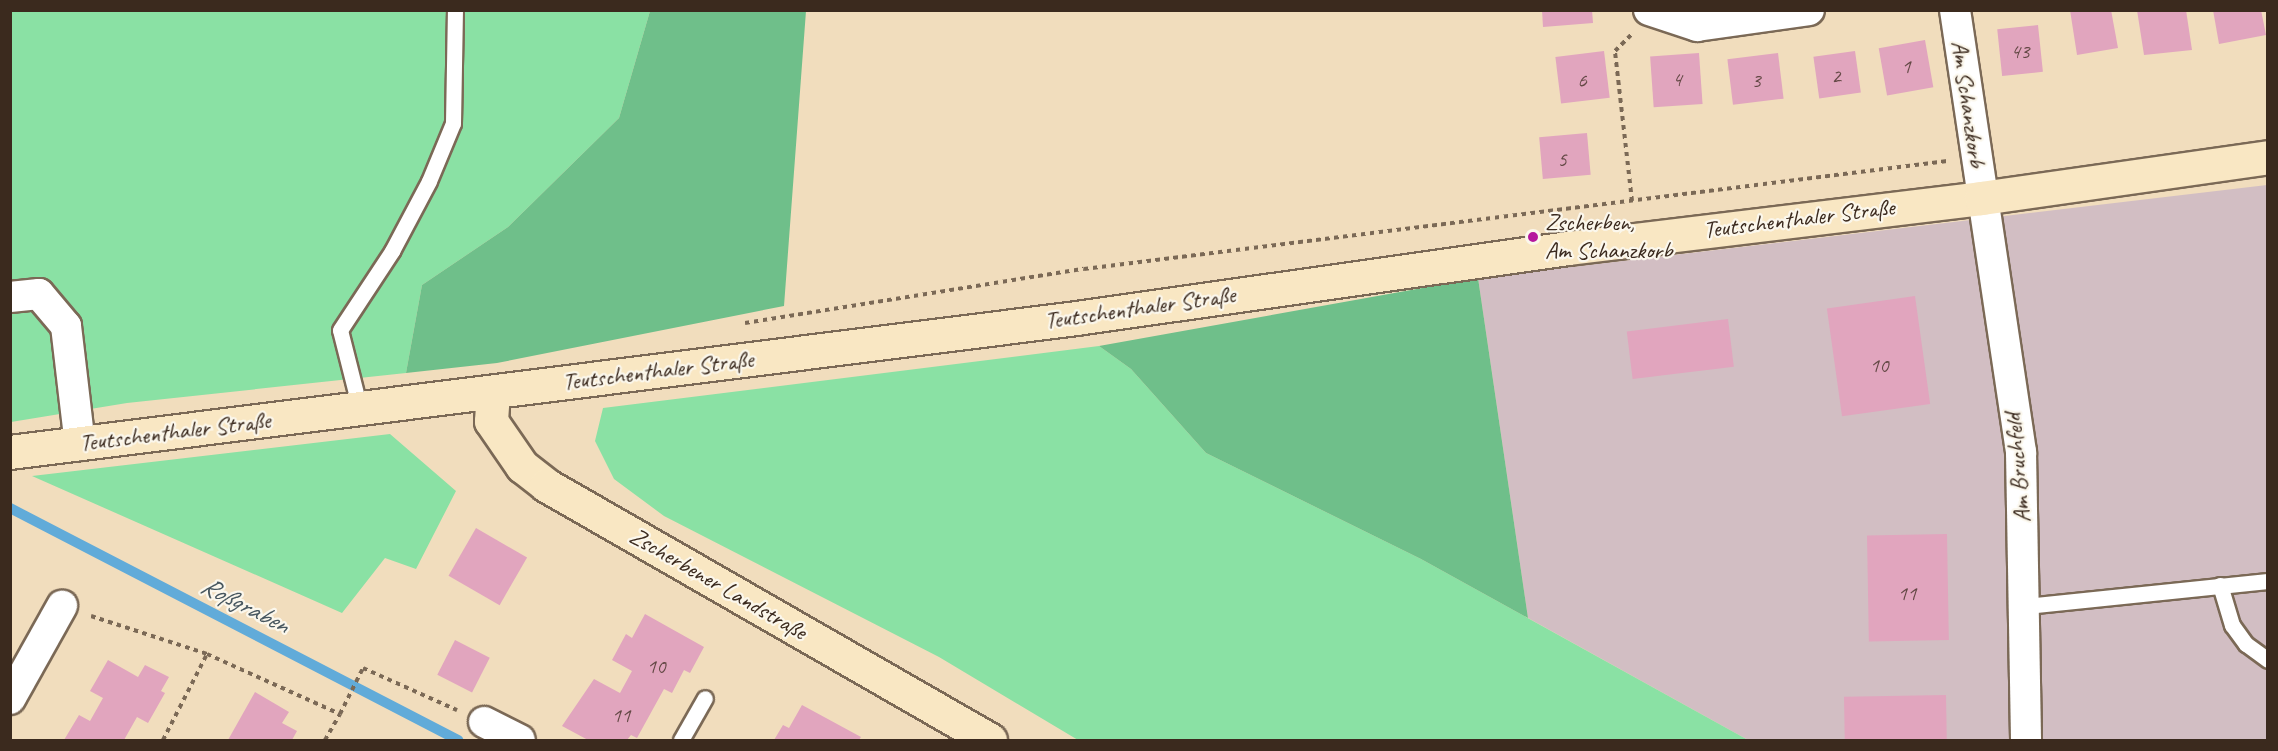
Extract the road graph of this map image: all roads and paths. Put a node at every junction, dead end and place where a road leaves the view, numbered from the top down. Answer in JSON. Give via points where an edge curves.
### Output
{"nodes":[{"id":1,"x":455,"y":10,"type":"edge"},
{"id":2,"x":1809,"y":10,"type":"edge"},
{"id":3,"x":1955,"y":10,"type":"edge"},
{"id":4,"x":1650,"y":12,"type":"edge"},
{"id":5,"x":2268,"y":157,"type":"edge"},
{"id":6,"x":1975,"y":158,"type":"junction"},
{"id":7,"x":1981,"y":198,"type":"junction"},
{"id":8,"x":1632,"y":201,"type":"junction"},
{"id":9,"x":1637,"y":239,"type":"junction"},
{"id":10,"x":10,"y":297,"type":"edge"},
{"id":11,"x":732,"y":326,"type":"dead end"},
{"id":12,"x":493,"y":392,"type":"junction"},
{"id":13,"x":360,"y":409,"type":"junction"},
{"id":14,"x":80,"y":445,"type":"junction"},
{"id":15,"x":10,"y":452,"type":"edge"},
{"id":16,"x":2268,"y":581,"type":"edge"},
{"id":17,"x":2220,"y":585,"type":"junction"},
{"id":18,"x":62,"y":606,"type":"joint"},
{"id":19,"x":2026,"y":606,"type":"junction"},
{"id":20,"x":207,"y":654,"type":"junction"},
{"id":21,"x":2268,"y":660,"type":"edge"},
{"id":22,"x":705,"y":698,"type":"dead end"},
{"id":23,"x":10,"y":699,"type":"edge"},
{"id":24,"x":340,"y":714,"type":"junction"},
{"id":25,"x":484,"y":722,"type":"joint"},
{"id":26,"x":163,"y":741,"type":"edge"},
{"id":27,"x":325,"y":741,"type":"edge"},
{"id":28,"x":520,"y":741,"type":"edge"},
{"id":29,"x":681,"y":741,"type":"edge"},
{"id":30,"x":990,"y":741,"type":"edge"},
{"id":31,"x":2026,"y":741,"type":"edge"}],
"edges":[{"from":1,"to":13,"type":"lane","via":[[453,123],[429,181],[392,251],[340,330]]},
{"from":2,"to":4,"type":"street","via":[[1696,26]]},
{"from":3,"to":6,"type":"street","name":"Am Schanzkorb"},
{"from":4,"to":8,"type":"path","via":[[1615,51]]},
{"from":5,"to":7,"type":"street","name":"Teutschenthaler Straße"},
{"from":6,"to":7,"type":"street","name":"Am Schanzkorb"},
{"from":6,"to":8,"type":"path"},
{"from":7,"to":9,"type":"street","name":"Teutschenthaler Straße"},
{"from":7,"to":19,"type":"street","name":"Am Bruchfeld","via":[[2020,452]]},
{"from":8,"to":9,"type":"path"},
{"from":8,"to":11,"type":"path","via":[[1084,269]]},
{"from":9,"to":12,"type":"street","name":"Teutschenthaler Straße","via":[[1076,318]]},
{"from":10,"to":14,"type":"street","via":[[39,294],[66,326]]},
{"from":12,"to":13,"type":"street","name":"Teutschenthaler Straße"},
{"from":12,"to":30,"type":"street","name":"Zscherbener Landstraße","via":[[491,421],[522,466],[546,484]]},
{"from":13,"to":14,"type":"street","name":"Teutschenthaler Straße"},
{"from":14,"to":15,"type":"street","name":"Teutschenthaler Straße"},
{"from":16,"to":17,"type":"lane"},
{"from":17,"to":19,"type":"lane"},
{"from":17,"to":21,"type":"lane","via":[[2232,625],[2246,644]]},
{"from":18,"to":20,"type":"path"},
{"from":18,"to":23,"type":"street"},
{"from":19,"to":31,"type":"street","name":"Am Bruchfeld"},
{"from":20,"to":24,"type":"path"},
{"from":20,"to":26,"type":"path"},
{"from":22,"to":29,"type":"lane"},
{"from":24,"to":25,"type":"path","via":[[363,668]]},
{"from":24,"to":27,"type":"path"},
{"from":25,"to":28,"type":"street"}]}
